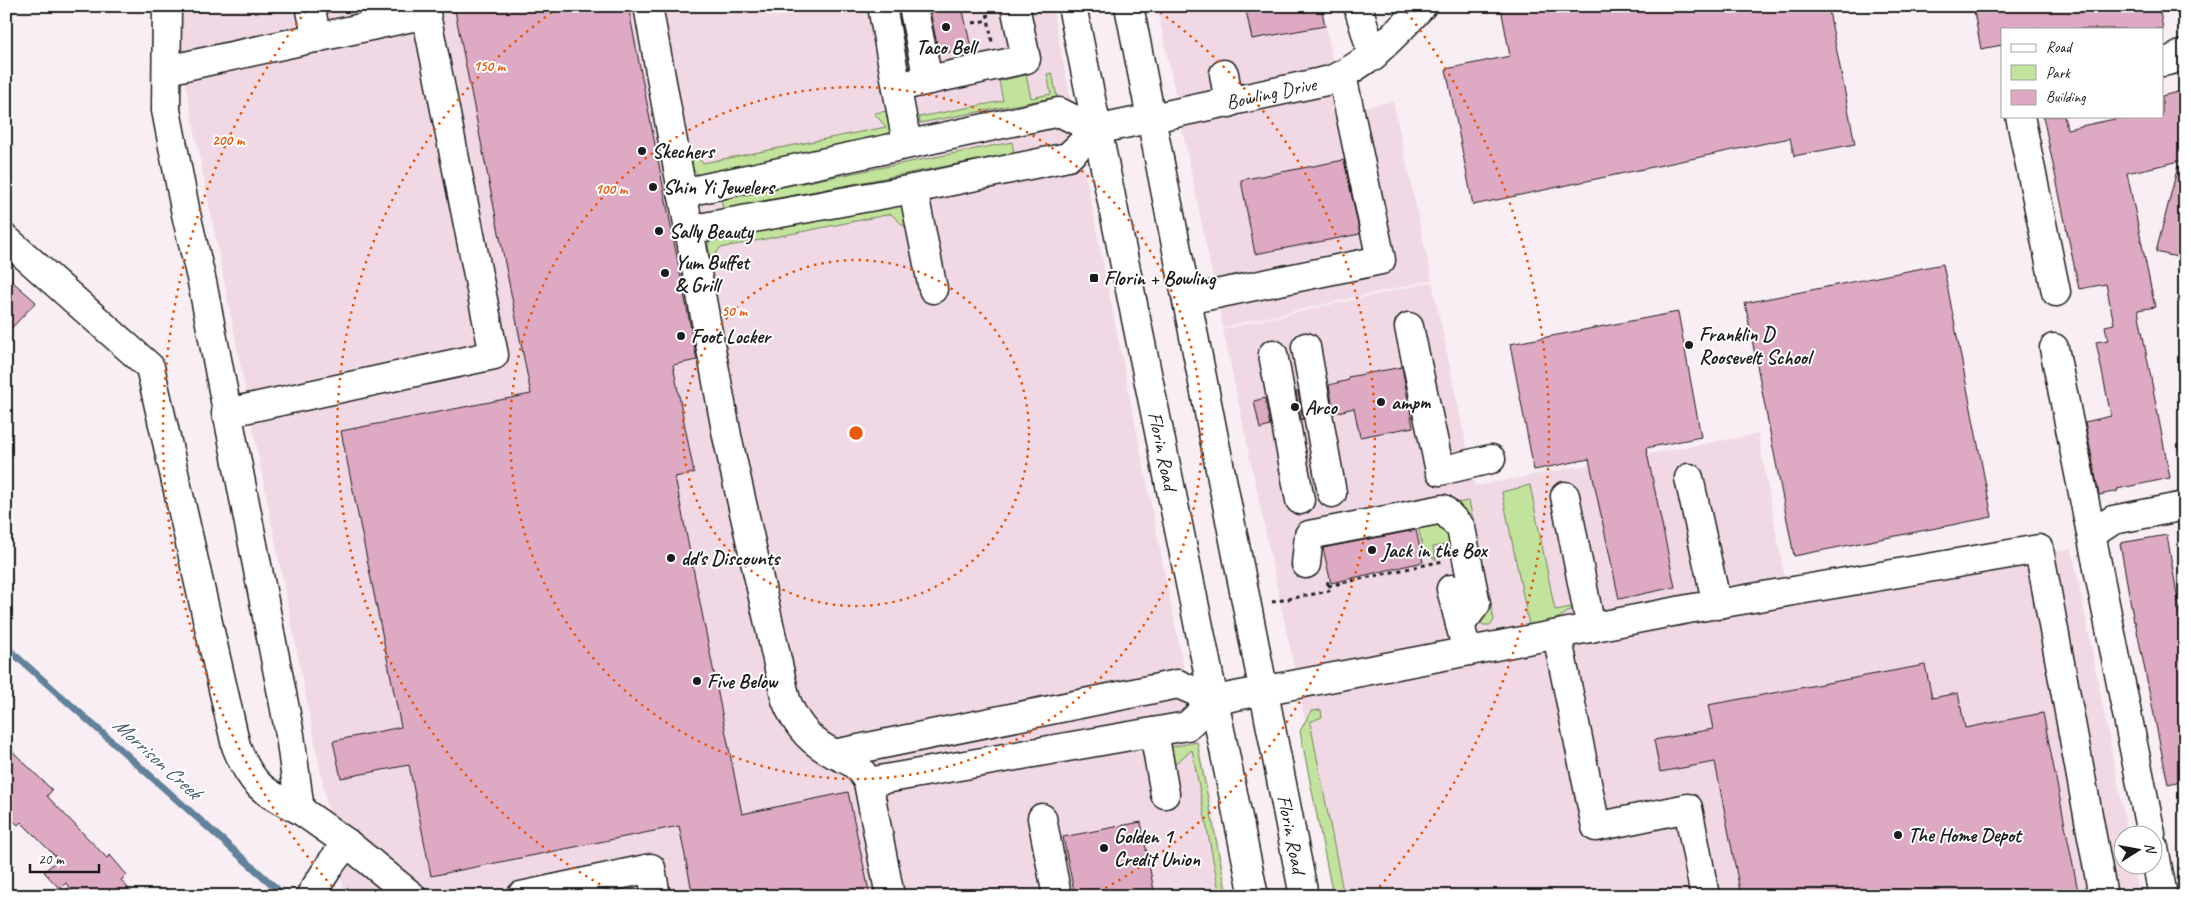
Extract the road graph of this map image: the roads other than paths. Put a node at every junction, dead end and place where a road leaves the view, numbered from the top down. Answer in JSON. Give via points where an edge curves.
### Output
{"nodes":[{"id":1,"x":168,"y":6,"type":"edge"},
{"id":2,"x":310,"y":6,"type":"edge"},
{"id":3,"x":648,"y":6,"type":"edge"},
{"id":4,"x":882,"y":6,"type":"edge"},
{"id":5,"x":913,"y":6,"type":"edge"},
{"id":6,"x":1016,"y":6,"type":"edge"},
{"id":7,"x":1072,"y":6,"type":"edge"},
{"id":8,"x":1129,"y":6,"type":"edge"},
{"id":9,"x":1358,"y":6,"type":"edge"},
{"id":10,"x":1422,"y":6,"type":"edge"},
{"id":11,"x":317,"y":38,"type":"junction"},
{"id":12,"x":2185,"y":53,"type":"edge"},
{"id":13,"x":1373,"y":57,"type":"junction"},
{"id":14,"x":2164,"y":62,"type":"edge"},
{"id":15,"x":167,"y":70,"type":"junction"},
{"id":16,"x":1224,"y":74,"type":"dead end"},
{"id":17,"x":1342,"y":75,"type":"junction"},
{"id":18,"x":928,"y":80,"type":"junction"},
{"id":19,"x":897,"y":87,"type":"junction"},
{"id":20,"x":1229,"y":102,"type":"junction"},
{"id":21,"x":2020,"y":118,"type":"edge"},
{"id":22,"x":1152,"y":120,"type":"junction"},
{"id":23,"x":1096,"y":130,"type":"junction"},
{"id":24,"x":907,"y":144,"type":"junction"},
{"id":25,"x":913,"y":189,"type":"junction"},
{"id":26,"x":682,"y":193,"type":"junction"},
{"id":27,"x":688,"y":230,"type":"junction"},
{"id":28,"x":6,"y":239,"type":"edge"},
{"id":29,"x":933,"y":289,"type":"dead end"},
{"id":30,"x":2056,"y":292,"type":"dead end"},
{"id":31,"x":1186,"y":300,"type":"junction"},
{"id":32,"x":1409,"y":327,"type":"dead end"},
{"id":33,"x":1306,"y":347,"type":"dead end"},
{"id":34,"x":2054,"y":348,"type":"dead end"},
{"id":35,"x":1273,"y":354,"type":"dead end"},
{"id":36,"x":226,"y":413,"type":"junction"},
{"id":37,"x":1491,"y":459,"type":"dead end"},
{"id":38,"x":1689,"y":478,"type":"dead end"},
{"id":39,"x":1332,"y":493,"type":"dead end"},
{"id":40,"x":1565,"y":496,"type":"dead end"},
{"id":41,"x":1300,"y":500,"type":"dead end"},
{"id":42,"x":2185,"y":506,"type":"edge"},
{"id":43,"x":2092,"y":534,"type":"junction"},
{"id":44,"x":1306,"y":564,"type":"dead end"},
{"id":45,"x":1451,"y":589,"type":"dead end"},
{"id":46,"x":1717,"y":604,"type":"junction"},
{"id":47,"x":1460,"y":625,"type":"junction"},
{"id":48,"x":1591,"y":628,"type":"junction"},
{"id":49,"x":1557,"y":635,"type":"junction"},
{"id":50,"x":1466,"y":652,"type":"junction"},
{"id":51,"x":1262,"y":692,"type":"junction"},
{"id":52,"x":1215,"y":700,"type":"junction"},
{"id":53,"x":1154,"y":732,"type":"junction"},
{"id":54,"x":834,"y":754,"type":"junction"},
{"id":55,"x":868,"y":782,"type":"junction"},
{"id":56,"x":1165,"y":794,"type":"dead end"},
{"id":57,"x":300,"y":810,"type":"junction"},
{"id":58,"x":1042,"y":818,"type":"dead end"},
{"id":59,"x":2149,"y":824,"type":"edge"},
{"id":60,"x":339,"y":853,"type":"junction"},
{"id":61,"x":2159,"y":874,"type":"edge"},
{"id":62,"x":310,"y":896,"type":"edge"},
{"id":63,"x":412,"y":896,"type":"edge"},
{"id":64,"x":521,"y":896,"type":"edge"},
{"id":65,"x":656,"y":896,"type":"edge"},
{"id":66,"x":890,"y":896,"type":"edge"},
{"id":67,"x":1057,"y":896,"type":"edge"},
{"id":68,"x":1254,"y":896,"type":"edge"},
{"id":69,"x":1304,"y":896,"type":"edge"},
{"id":70,"x":1705,"y":896,"type":"edge"},
{"id":71,"x":2103,"y":896,"type":"edge"},
{"id":72,"x":2163,"y":896,"type":"edge"}],
"edges":[{"from":1,"to":15,"type":"main road"},
{"from":2,"to":11,"type":"main road"},
{"from":3,"to":26,"type":"main road"},
{"from":4,"to":19,"type":"main road"},
{"from":5,"to":18,"type":"main road"},
{"from":6,"to":18,"type":"main road","via":[[1026,59]]},
{"from":7,"to":23,"type":"main road","name":"Florin Road"},
{"from":8,"to":22,"type":"main road","name":"Florin Road"},
{"from":9,"to":13,"type":"main road"},
{"from":10,"to":13,"type":"main road","name":"Bowling Drive"},
{"from":11,"to":15,"type":"main road"},
{"from":11,"to":36,"type":"main road","via":[[426,14],[494,355]]},
{"from":12,"to":14,"type":"main road"},
{"from":13,"to":17,"type":"main road","name":"Bowling Drive"},
{"from":15,"to":36,"type":"main road","via":[[166,110]]},
{"from":16,"to":20,"type":"main road"},
{"from":17,"to":20,"type":"main road","name":"Bowling Drive"},
{"from":17,"to":31,"type":"main road","via":[[1381,260]]},
{"from":18,"to":19,"type":"main road"},
{"from":19,"to":24,"type":"main road"},
{"from":20,"to":22,"type":"main road","name":"Bowling Drive"},
{"from":21,"to":30,"type":"main road"},
{"from":22,"to":23,"type":"main road","name":"Bowling Drive"},
{"from":22,"to":31,"type":"main road","name":"Florin Road"},
{"from":23,"to":24,"type":"main road","via":[[1059,112]]},
{"from":23,"to":25,"type":"main road","via":[[1068,157]]},
{"from":23,"to":52,"type":"main road","name":"Florin Road"},
{"from":24,"to":26,"type":"main road"},
{"from":25,"to":27,"type":"main road"},
{"from":25,"to":29,"type":"main road"},
{"from":26,"to":27,"type":"main road"},
{"from":27,"to":54,"type":"main road","via":[[727,436],[786,700],[806,734]]},
{"from":28,"to":57,"type":"main road","via":[[150,367],[236,746],[244,768],[266,793]]},
{"from":31,"to":51,"type":"main road","name":"Florin Road"},
{"from":32,"to":37,"type":"main road","via":[[1440,470]]},
{"from":33,"to":39,"type":"main road"},
{"from":34,"to":43,"type":"main road"},
{"from":35,"to":41,"type":"main road"},
{"from":36,"to":57,"type":"main road","via":[[290,735]]},
{"from":38,"to":46,"type":"main road"},
{"from":40,"to":48,"type":"main road"},
{"from":42,"to":43,"type":"main road","via":[[2113,520]]},
{"from":43,"to":59,"type":"main road"},
{"from":44,"to":47,"type":"main road","via":[[1309,535],[1442,510],[1461,528],[1476,604]]},
{"from":45,"to":47,"type":"main road"},
{"from":46,"to":48,"type":"main road"},
{"from":46,"to":71,"type":"main road","via":[[2039,550]]},
{"from":47,"to":50,"type":"main road"},
{"from":48,"to":49,"type":"main road"},
{"from":49,"to":50,"type":"main road"},
{"from":49,"to":70,"type":"main road","via":[[1596,827],[1688,808]]},
{"from":50,"to":51,"type":"main road","via":[[1331,688]]},
{"from":51,"to":52,"type":"main road"},
{"from":51,"to":69,"type":"main road","name":"Florin Road"},
{"from":52,"to":53,"type":"main road","via":[[1187,726]]},
{"from":52,"to":54,"type":"main road","via":[[1178,684]]},
{"from":52,"to":68,"type":"main road","name":"Florin Road"},
{"from":53,"to":55,"type":"main road"},
{"from":53,"to":56,"type":"main road"},
{"from":54,"to":55,"type":"main road","via":[[860,767]]},
{"from":55,"to":66,"type":"main road"},
{"from":57,"to":60,"type":"main road"},
{"from":58,"to":67,"type":"main road"},
{"from":60,"to":62,"type":"main road"},
{"from":60,"to":63,"type":"main road"},
{"from":61,"to":72,"type":"main road"},
{"from":64,"to":65,"type":"main road","via":[[651,868]]}]}
